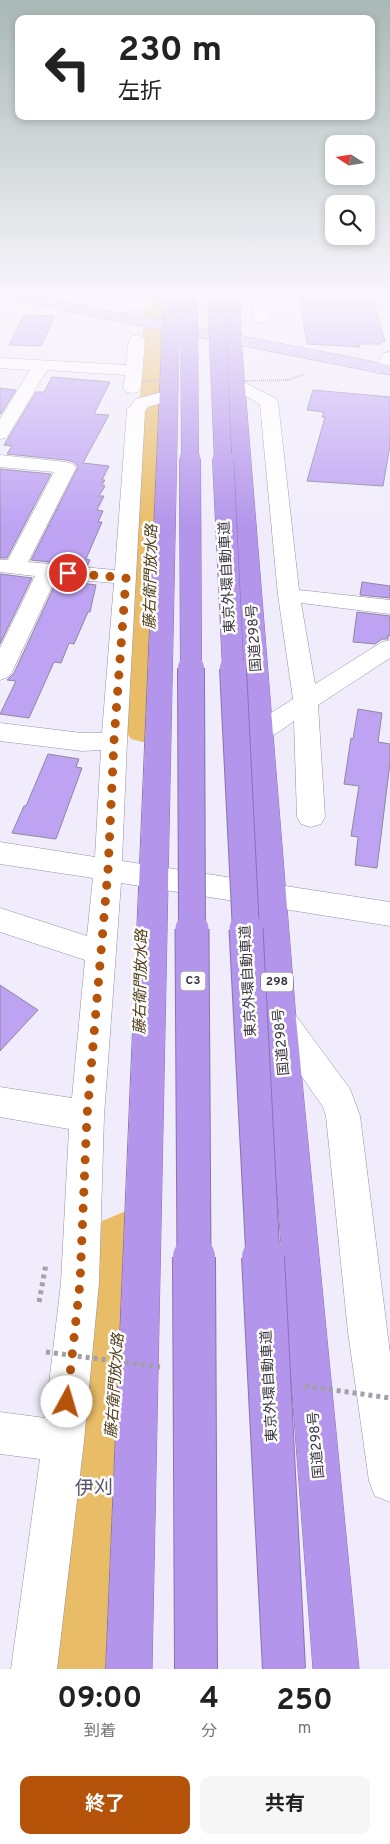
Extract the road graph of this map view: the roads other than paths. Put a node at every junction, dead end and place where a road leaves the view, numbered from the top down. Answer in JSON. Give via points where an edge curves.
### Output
{"nodes":[{"id":1,"x":37,"y":372,"type":"edge"},
{"id":2,"x":134,"y":372,"type":"edge"},
{"id":3,"x":169,"y":372,"type":"edge"},
{"id":4,"x":190,"y":372,"type":"edge"},
{"id":5,"x":219,"y":372,"type":"edge"},
{"id":6,"x":236,"y":372,"type":"edge"},
{"id":7,"x":237,"y":384,"type":"junction"},
{"id":8,"x":168,"y":395,"type":"junction"},
{"id":9,"x":142,"y":403,"type":"junction"},
{"id":10,"x":0,"y":434,"type":"edge"},
{"id":11,"x":0,"y":461,"type":"edge"},
{"id":12,"x":8,"y":566,"type":"edge"},
{"id":13,"x":48,"y":571,"type":"junction"},
{"id":14,"x":126,"y":578,"type":"junction"},
{"id":15,"x":289,"y":596,"type":"junction"},
{"id":16,"x":390,"y":607,"type":"edge"},
{"id":17,"x":390,"y":648,"type":"edge"},
{"id":18,"x":0,"y":672,"type":"edge"},
{"id":19,"x":306,"y":701,"type":"junction"},
{"id":20,"x":261,"y":731,"type":"junction"},
{"id":21,"x":0,"y":732,"type":"edge"},
{"id":22,"x":114,"y":741,"type":"junction"},
{"id":23,"x":311,"y":817,"type":"dead end"},
{"id":24,"x":0,"y":853,"type":"edge"},
{"id":25,"x":108,"y":870,"type":"junction"},
{"id":26,"x":155,"y":877,"type":"junction"},
{"id":27,"x":271,"y":896,"type":"junction"},
{"id":28,"x":390,"y":914,"type":"edge"},
{"id":29,"x":0,"y":920,"type":"edge"},
{"id":30,"x":101,"y":953,"type":"junction"},
{"id":31,"x":280,"y":1019,"type":"junction"},
{"id":32,"x":0,"y":1102,"type":"edge"},
{"id":33,"x":87,"y":1116,"type":"junction"},
{"id":34,"x":0,"y":1433,"type":"edge"},
{"id":35,"x":63,"y":1441,"type":"junction"},
{"id":36,"x":390,"y":1481,"type":"edge"},
{"id":37,"x":323,"y":1515,"type":"junction"},
{"id":38,"x":34,"y":1669,"type":"edge"},
{"id":39,"x":129,"y":1669,"type":"edge"},
{"id":40,"x":196,"y":1669,"type":"edge"},
{"id":41,"x":284,"y":1669,"type":"edge"},
{"id":42,"x":336,"y":1669,"type":"edge"},
{"id":43,"x":343,"y":1669,"type":"edge"}],
"edges":[{"from":1,"to":10,"type":"street"},
{"from":2,"to":9,"type":"street","via":[[133,399]]},
{"from":3,"to":8,"type":"highway"},
{"from":4,"to":40,"type":"highway","number":"C3","bridge":true},
{"from":5,"to":41,"type":"highway","name":"東京外環自動車道","bridge":true},
{"from":6,"to":7,"type":"highway","name":"国道298号","number":"298"},
{"from":7,"to":15,"type":"street","via":[[268,402]]},
{"from":7,"to":20,"type":"highway","name":"国道298号","number":"298"},
{"from":8,"to":9,"type":"street"},
{"from":8,"to":26,"type":"highway"},
{"from":9,"to":14,"type":"street","via":[[136,410]]},
{"from":11,"to":12,"type":"street","via":[[66,468]]},
{"from":12,"to":13,"type":"street"},
{"from":13,"to":14,"type":"street"},
{"from":13,"to":18,"type":"street"},
{"from":14,"to":22,"type":"street"},
{"from":15,"to":16,"type":"street"},
{"from":15,"to":19,"type":"street"},
{"from":17,"to":19,"type":"street"},
{"from":19,"to":20,"type":"street"},
{"from":19,"to":23,"type":"street"},
{"from":20,"to":27,"type":"highway","name":"国道298号","number":"298"},
{"from":21,"to":22,"type":"street","via":[[82,742]]},
{"from":22,"to":25,"type":"street"},
{"from":24,"to":25,"type":"street"},
{"from":25,"to":26,"type":"street"},
{"from":25,"to":30,"type":"street"},
{"from":26,"to":27,"type":"street"},
{"from":26,"to":39,"type":"highway"},
{"from":27,"to":28,"type":"street"},
{"from":27,"to":31,"type":"highway","name":"国道298号","number":"298"},
{"from":29,"to":30,"type":"street"},
{"from":30,"to":33,"type":"street"},
{"from":31,"to":36,"type":"street","via":[[338,1100],[343,1116],[367,1332]]},
{"from":31,"to":37,"type":"highway","name":"国道298号","number":"298"},
{"from":32,"to":33,"type":"street"},
{"from":33,"to":35,"type":"street","via":[[80,1283]]},
{"from":34,"to":35,"type":"street"},
{"from":35,"to":38,"type":"street"},
{"from":37,"to":42,"type":"highway","name":"国道298号","number":"298"},
{"from":37,"to":43,"type":"highway"}]}
